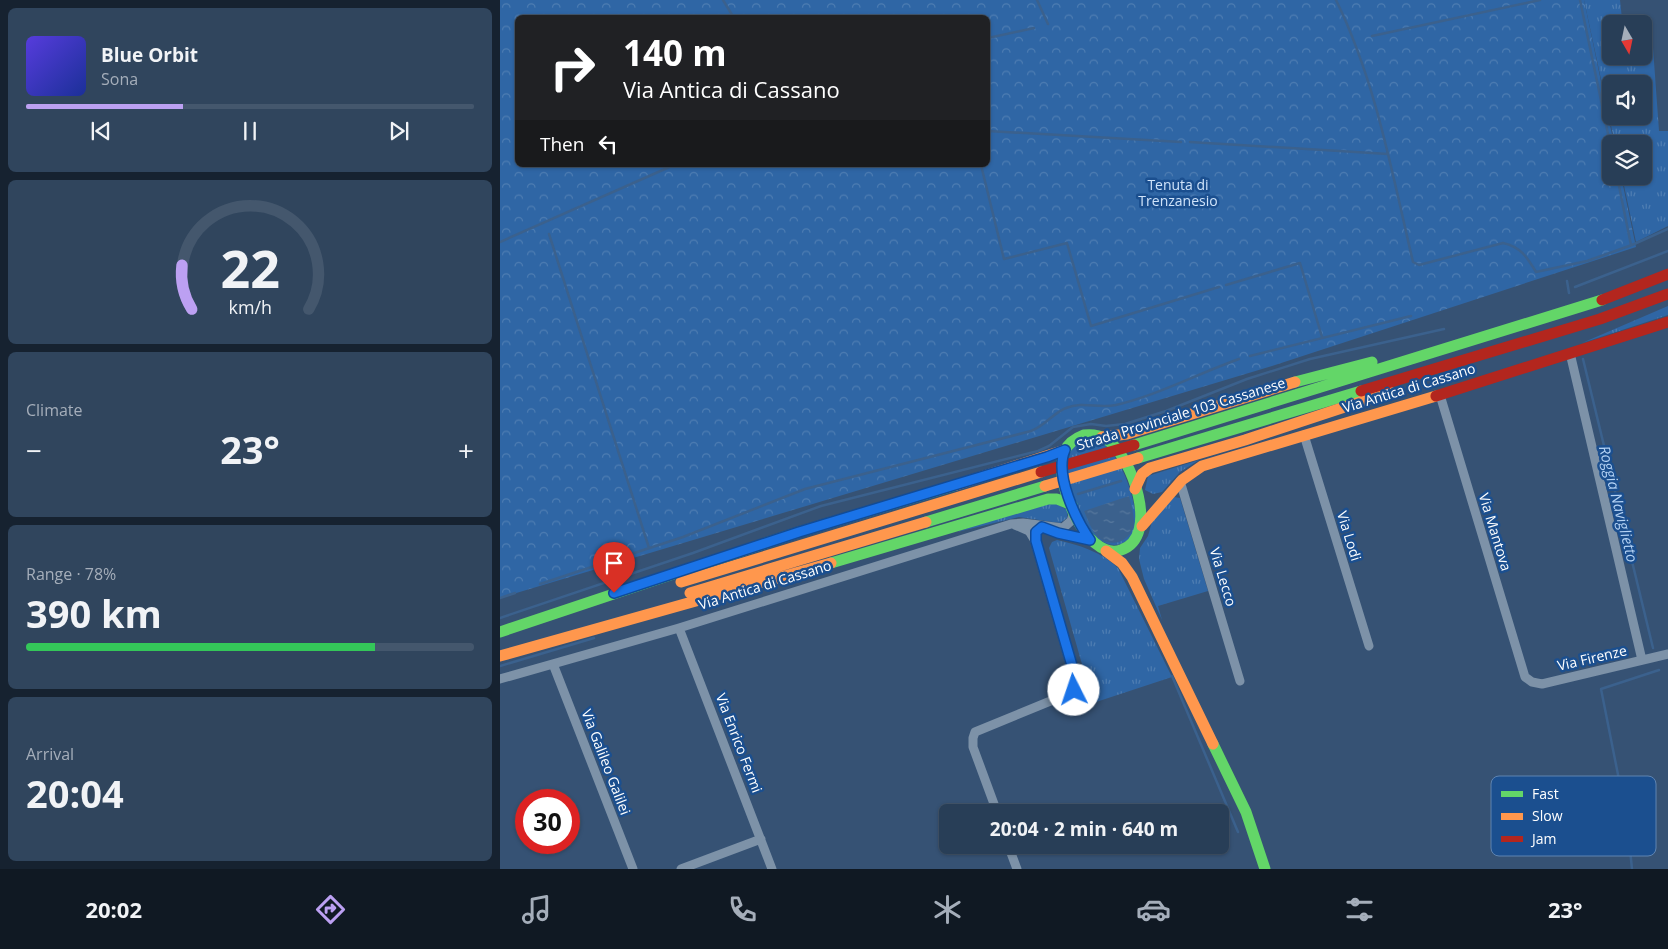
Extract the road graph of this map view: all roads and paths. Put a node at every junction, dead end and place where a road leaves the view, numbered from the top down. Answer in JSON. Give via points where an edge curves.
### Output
{"nodes":[{"id":1,"x":1668,"y":274,"type":"edge"},
{"id":2,"x":1668,"y":294,"type":"edge"},
{"id":3,"x":1557,"y":315,"type":"junction"},
{"id":4,"x":1668,"y":322,"type":"edge"},
{"id":5,"x":1558,"y":332,"type":"junction"},
{"id":6,"x":1570,"y":353,"type":"junction"},
{"id":7,"x":1440,"y":395,"type":"junction"},
{"id":8,"x":1304,"y":435,"type":"junction"},
{"id":9,"x":1102,"y":437,"type":"junction"},
{"id":10,"x":1065,"y":450,"type":"junction"},
{"id":11,"x":1180,"y":481,"type":"junction"},
{"id":12,"x":1136,"y":493,"type":"junction"},
{"id":13,"x":1168,"y":495,"type":"junction"},
{"id":14,"x":1073,"y":509,"type":"junction"},
{"id":15,"x":1011,"y":524,"type":"junction"},
{"id":16,"x":1041,"y":526,"type":"junction"},
{"id":17,"x":1142,"y":526,"type":"junction"},
{"id":18,"x":1138,"y":538,"type":"junction"},
{"id":19,"x":1090,"y":540,"type":"junction"},
{"id":20,"x":1036,"y":541,"type":"junction"},
{"id":21,"x":1106,"y":551,"type":"junction"},
{"id":22,"x":1132,"y":577,"type":"junction"},
{"id":23,"x":679,"y":628,"type":"junction"},
{"id":24,"x":500,"y":632,"type":"edge"},
{"id":25,"x":500,"y":636,"type":"edge"},
{"id":26,"x":1369,"y":646,"type":"dead end"},
{"id":27,"x":500,"y":651,"type":"edge"},
{"id":28,"x":1668,"y":654,"type":"edge"},
{"id":29,"x":500,"y":656,"type":"edge"},
{"id":30,"x":1642,"y":660,"type":"junction"},
{"id":31,"x":553,"y":664,"type":"junction"},
{"id":32,"x":1525,"y":677,"type":"joint"},
{"id":33,"x":500,"y":680,"type":"edge"},
{"id":34,"x":1240,"y":681,"type":"dead end"},
{"id":35,"x":994,"y":804,"type":"edge"},
{"id":36,"x":761,"y":838,"type":"junction"},
{"id":37,"x":1011,"y":854,"type":"edge"},
{"id":38,"x":633,"y":869,"type":"edge"},
{"id":39,"x":681,"y":869,"type":"edge"},
{"id":40,"x":772,"y":869,"type":"edge"},
{"id":41,"x":1017,"y":869,"type":"edge"},
{"id":42,"x":1265,"y":869,"type":"edge"}],
"edges":[{"from":1,"to":3,"type":"main road","name":"Strada Provinciale 103 Cassanese"},
{"from":2,"to":5,"type":"main road"},
{"from":3,"to":9,"type":"main road","via":[[1307,378],[1127,434]]},
{"from":3,"to":25,"type":"main road","name":"Strada Provinciale 103 Cassanese","bridge":true},
{"from":4,"to":6,"type":"main road","name":"Via Antica di Cassano"},
{"from":5,"to":12,"type":"main road","via":[[1328,413],[1150,468],[1142,474]]},
{"from":5,"to":27,"type":"main road","bridge":true},
{"from":6,"to":7,"type":"main road","name":"Via Antica di Cassano"},
{"from":6,"to":30,"type":"street"},
{"from":7,"to":8,"type":"main road","name":"Via Antica di Cassano"},
{"from":7,"to":32,"type":"street","name":"Via Mantova"},
{"from":8,"to":11,"type":"main road","name":"Via Antica di Cassano","via":[[1202,466]]},
{"from":8,"to":26,"type":"street","name":"Via Lodi"},
{"from":9,"to":10,"type":"main road","via":[[1081,436]]},
{"from":9,"to":12,"type":"main road","via":[[1117,450]]},
{"from":10,"to":14,"type":"main road","via":[[1062,469]]},
{"from":10,"to":24,"type":"main road","via":[[790,535]]},
{"from":11,"to":13,"type":"main road","name":"Via Antica di Cassano"},
{"from":11,"to":34,"type":"street","name":"Via Lecco"},
{"from":12,"to":13,"type":"main road","via":[[1154,502]]},
{"from":12,"to":17,"type":"main road"},
{"from":13,"to":17,"type":"main road","name":"Via Antica di Cassano"},
{"from":14,"to":16,"type":"street","name":"Via Antica di Cassano","via":[[1069,524],[1063,528]]},
{"from":14,"to":19,"type":"main road"},
{"from":14,"to":29,"type":"main road","via":[[1058,499],[1048,499],[734,592]]},
{"from":15,"to":16,"type":"street","name":"Via Antica di Cassano"},
{"from":15,"to":20,"type":"street","via":[[1029,531]]},
{"from":15,"to":23,"type":"street","name":"Via Antica di Cassano"},
{"from":16,"to":19,"type":"street","name":"Via Antica di Cassano"},
{"from":16,"to":20,"type":"street","via":[[1036,532]]},
{"from":17,"to":18,"type":"main road"},
{"from":18,"to":21,"type":"main road","via":[[1126,549]]},
{"from":18,"to":22,"type":"main road","via":[[1132,560]]},
{"from":19,"to":21,"type":"main road"},
{"from":20,"to":35,"type":"street","via":[[1076,684],[1072,692],[975,732],[973,747]]},
{"from":21,"to":22,"type":"main road","via":[[1122,563]]},
{"from":22,"to":42,"type":"main road","via":[[1246,812]]},
{"from":23,"to":31,"type":"street","name":"Via Antica di Cassano"},
{"from":23,"to":36,"type":"street","name":"Via Enrico Fermi"},
{"from":28,"to":30,"type":"street","name":"Via Firenze"},
{"from":30,"to":32,"type":"street","name":"Via Firenze","via":[[1540,684]]},
{"from":31,"to":33,"type":"street","name":"Via Antica di Cassano"},
{"from":31,"to":38,"type":"street","name":"Via Galileo Galilei"},
{"from":36,"to":39,"type":"street"},
{"from":36,"to":40,"type":"street","name":"Via Enrico Fermi"},
{"from":37,"to":41,"type":"street"}]}
